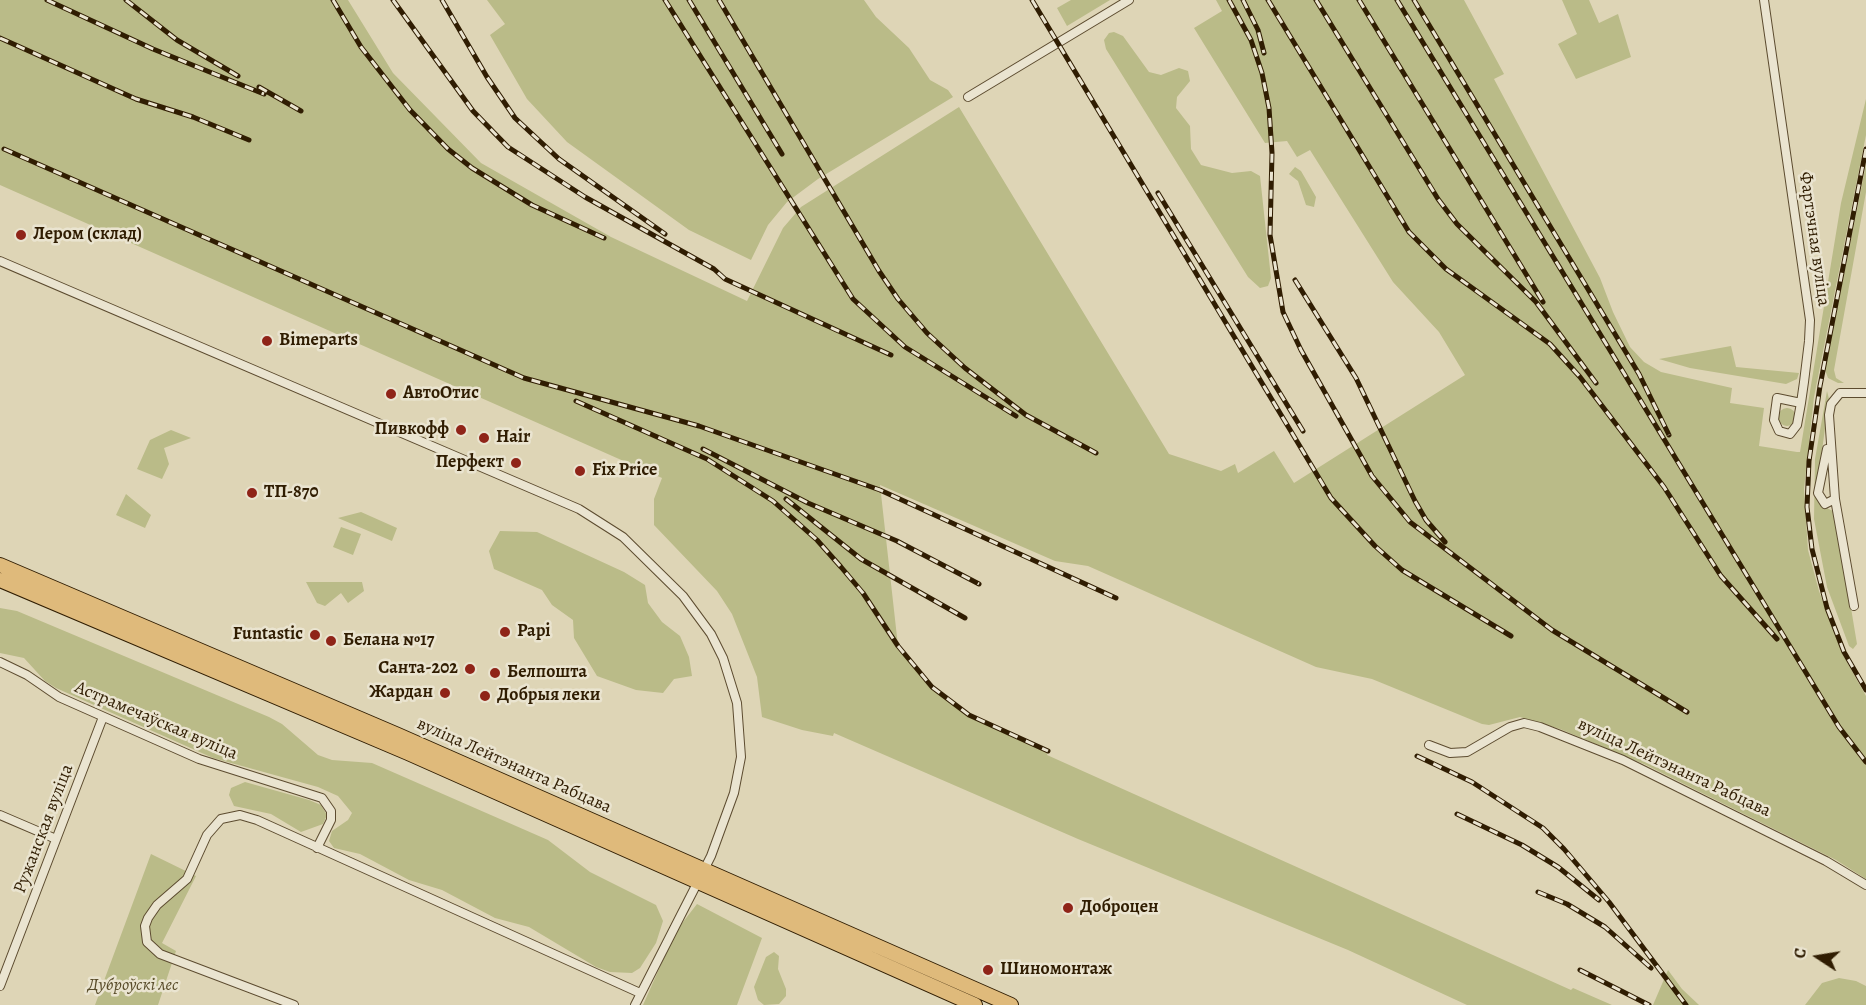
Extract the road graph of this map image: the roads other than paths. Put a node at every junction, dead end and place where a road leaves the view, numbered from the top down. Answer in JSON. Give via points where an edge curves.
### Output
{"nodes":[{"id":1,"x":1129,"y":0,"type":"edge"},
{"id":2,"x":1764,"y":0,"type":"edge"},
{"id":3,"x":968,"y":97,"type":"dead end"},
{"id":4,"x":0,"y":261,"type":"edge"},
{"id":5,"x":1866,"y":393,"type":"edge"},
{"id":6,"x":1801,"y":403,"type":"junction"},
{"id":7,"x":1829,"y":442,"type":"junction"},
{"id":8,"x":1835,"y":499,"type":"junction"},
{"id":9,"x":0,"y":565,"type":"edge"},
{"id":10,"x":0,"y":580,"type":"edge"},
{"id":11,"x":1854,"y":606,"type":"dead end"},
{"id":12,"x":0,"y":662,"type":"edge"},
{"id":13,"x":103,"y":717,"type":"junction"},
{"id":14,"x":1429,"y":745,"type":"dead end"},
{"id":15,"x":0,"y":815,"type":"edge"},
{"id":16,"x":56,"y":839,"type":"junction"},
{"id":17,"x":317,"y":848,"type":"junction"},
{"id":18,"x":702,"y":875,"type":"junction"},
{"id":19,"x":1866,"y":885,"type":"edge"},
{"id":20,"x":0,"y":958,"type":"edge"},
{"id":21,"x":9,"y":962,"type":"junction"},
{"id":22,"x":0,"y":986,"type":"edge"},
{"id":23,"x":640,"y":993,"type":"junction"},
{"id":24,"x":277,"y":1002,"type":"edge"},
{"id":25,"x":294,"y":1005,"type":"edge"},
{"id":26,"x":635,"y":1005,"type":"edge"},
{"id":27,"x":975,"y":1005,"type":"edge"},
{"id":28,"x":1011,"y":1005,"type":"edge"}],
"edges":[{"from":1,"to":3,"type":"street"},
{"from":2,"to":6,"type":"street","name":"Фартэчная вуліца","via":[[1810,320]]},
{"from":4,"to":18,"type":"street","via":[[556,499],[623,537],[698,614],[723,658],[737,703],[741,734],[739,774]]},
{"from":5,"to":7,"type":"street","via":[[1840,393],[1833,399]]},
{"from":6,"to":6,"type":"street","name":"Фартэчная вуліца","via":[[1796,429],[1786,434],[1779,431],[1774,424],[1777,399]]},
{"from":7,"to":8,"type":"street"},
{"from":7,"to":8,"type":"street","via":[[1818,493],[1825,504]]},
{"from":8,"to":11,"type":"street"},
{"from":9,"to":18,"type":"highway","name":"вуліца Лейтэнанта Рабцава"},
{"from":10,"to":18,"type":"highway","name":"вуліца Лейтэнанта Рабцава"},
{"from":12,"to":13,"type":"street","name":"Астрамечаўская вуліца","via":[[27,675],[47,691]]},
{"from":13,"to":16,"type":"street","name":"Ружанская вуліца"},
{"from":13,"to":17,"type":"street","name":"Астрамечаўская вуліца","via":[[199,759],[322,798],[331,811],[331,820]]},
{"from":14,"to":19,"type":"street","name":"вуліца Лейтэнанта Рабцава","via":[[1450,753],[1467,752],[1510,727],[1524,723],[1540,727],[1623,760],[1826,861]]},
{"from":15,"to":16,"type":"street"},
{"from":16,"to":21,"type":"street","name":"Ружанская вуліца"},
{"from":17,"to":23,"type":"street"},
{"from":17,"to":24,"type":"street","via":[[257,820],[240,815],[220,819],[207,835],[187,879],[158,904],[145,926],[147,942],[160,954]]},
{"from":18,"to":23,"type":"street"},
{"from":18,"to":27,"type":"highway","name":"вуліца Лейтэнанта Рабцава"},
{"from":18,"to":28,"type":"highway","name":"вуліца Лейтэнанта Рабцава"},
{"from":20,"to":21,"type":"street"},
{"from":21,"to":22,"type":"street","name":"Ружанская вуліца"},
{"from":23,"to":26,"type":"street"},
{"from":24,"to":25,"type":"street"}]}
